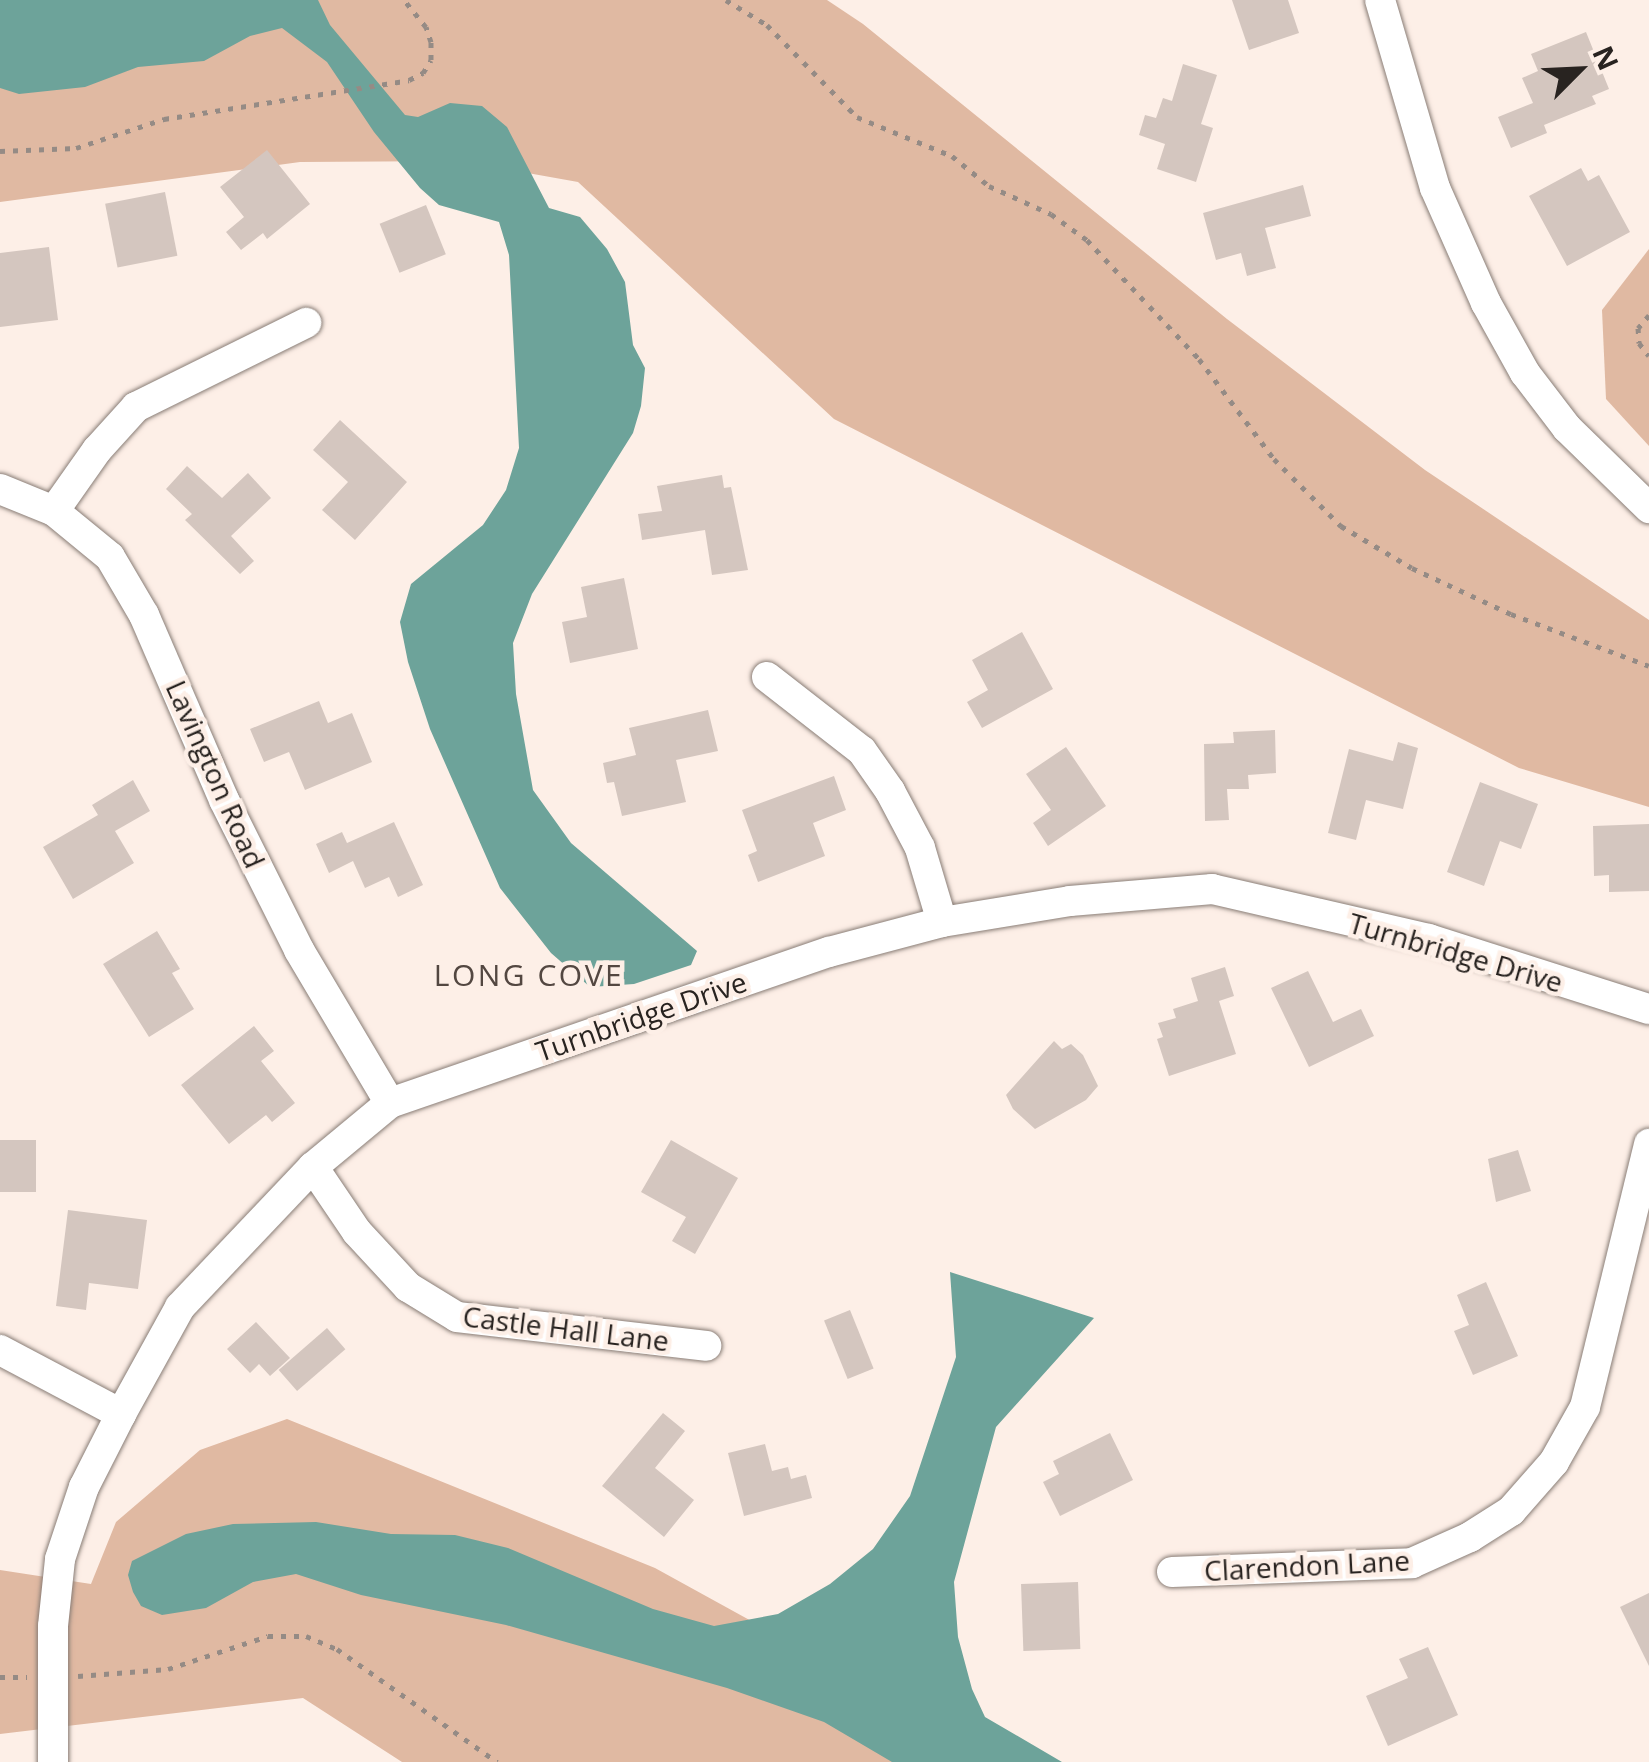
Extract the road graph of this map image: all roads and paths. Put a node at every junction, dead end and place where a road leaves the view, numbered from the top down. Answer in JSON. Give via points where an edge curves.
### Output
{"nodes":[{"id":1,"x":404,"y":0,"type":"edge"},
{"id":2,"x":726,"y":0,"type":"edge"},
{"id":3,"x":1380,"y":0,"type":"edge"},
{"id":4,"x":0,"y":151,"type":"edge"},
{"id":5,"x":1649,"y":314,"type":"edge"},
{"id":6,"x":306,"y":323,"type":"dead end"},
{"id":7,"x":1649,"y":356,"type":"edge"},
{"id":8,"x":0,"y":489,"type":"edge"},
{"id":9,"x":1649,"y":508,"type":"edge"},
{"id":10,"x":54,"y":511,"type":"junction"},
{"id":11,"x":1649,"y":666,"type":"edge"},
{"id":12,"x":767,"y":677,"type":"dead end"},
{"id":13,"x":942,"y":922,"type":"junction"},
{"id":14,"x":1649,"y":1010,"type":"edge"},
{"id":15,"x":390,"y":1103,"type":"junction"},
{"id":16,"x":1649,"y":1144,"type":"edge"},
{"id":17,"x":313,"y":1166,"type":"junction"},
{"id":18,"x":706,"y":1346,"type":"dead end"},
{"id":19,"x":0,"y":1350,"type":"edge"},
{"id":20,"x":121,"y":1414,"type":"junction"},
{"id":21,"x":1172,"y":1572,"type":"dead end"},
{"id":22,"x":53,"y":1677,"type":"junction"},
{"id":23,"x":52,"y":1762,"type":"edge"},
{"id":24,"x":497,"y":1762,"type":"edge"}],
"edges":[{"from":1,"to":4,"type":"path","via":[[426,28],[430,60],[423,73],[164,120],[76,148]]},
{"from":2,"to":11,"type":"path","via":[[767,25],[858,118],[952,156],[989,186],[1051,214],[1088,240],[1199,359],[1274,459],[1341,526],[1511,614]]},
{"from":3,"to":9,"type":"street","via":[[1435,188],[1486,303],[1566,428]]},
{"from":5,"to":7,"type":"path","via":[[1638,328]]},
{"from":6,"to":10,"type":"street","via":[[136,407]]},
{"from":8,"to":10,"type":"street","name":"Lavington Road"},
{"from":10,"to":15,"type":"street","name":"Lavington Road","via":[[110,557],[144,615],[224,800],[291,933]]},
{"from":12,"to":13,"type":"street","via":[[862,751],[920,848]]},
{"from":13,"to":14,"type":"street","name":"Turnbridge Drive","via":[[1070,901],[1212,889],[1428,938]]},
{"from":13,"to":15,"type":"street","name":"Turnbridge Drive","via":[[829,952]]},
{"from":15,"to":17,"type":"street","name":"Turnbridge Drive"},
{"from":16,"to":21,"type":"street","name":"Clarendon Lane","via":[[1585,1406],[1554,1462],[1512,1510],[1412,1563]]},
{"from":17,"to":18,"type":"street","name":"Castle Hall Lane","via":[[357,1232],[408,1287],[456,1317]]},
{"from":17,"to":20,"type":"street","name":"Turnbridge Drive","via":[[180,1307]]},
{"from":19,"to":20,"type":"street"},
{"from":20,"to":22,"type":"street","name":"Turnbridge Drive","via":[[84,1487],[60,1560]]},
{"from":22,"to":23,"type":"street","name":"Turnbridge Drive"},
{"from":22,"to":24,"type":"path","via":[[168,1669],[268,1636],[306,1636],[338,1649]]}]}
